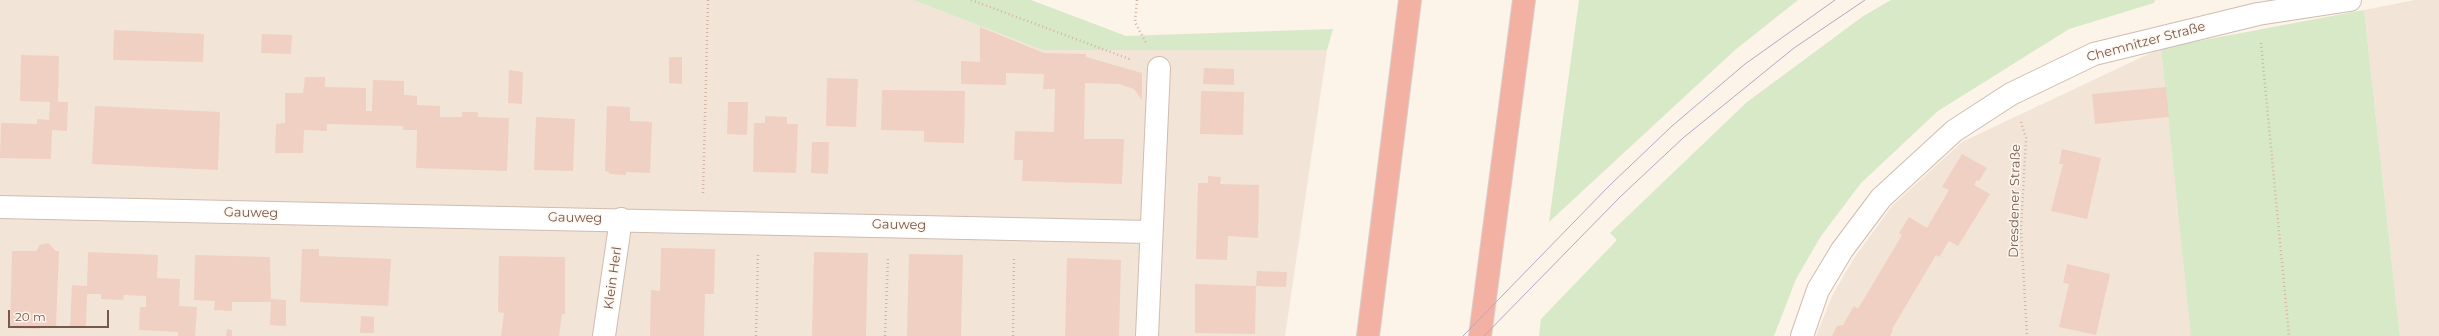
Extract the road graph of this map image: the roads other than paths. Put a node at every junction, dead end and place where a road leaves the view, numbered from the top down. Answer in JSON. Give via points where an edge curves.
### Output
{"nodes":[{"id":1,"x":1410,"y":0,"type":"edge"},
{"id":2,"x":1524,"y":0,"type":"edge"},
{"id":3,"x":2350,"y":0,"type":"edge"},
{"id":4,"x":1159,"y":68,"type":"road end"},
{"id":5,"x":0,"y":206,"type":"edge"},
{"id":6,"x":621,"y":219,"type":"junction"},
{"id":7,"x":1150,"y":232,"type":"junction"},
{"id":8,"x":604,"y":336,"type":"edge"},
{"id":9,"x":1147,"y":336,"type":"edge"},
{"id":10,"x":1368,"y":336,"type":"edge"},
{"id":11,"x":1480,"y":336,"type":"edge"},
{"id":12,"x":1802,"y":336,"type":"edge"}],
"edges":[{"from":1,"to":10,"type":"highway"},
{"from":2,"to":11,"type":"highway"},
{"from":3,"to":12,"type":"street","name":"Chemnitzer Straße","via":[[2258,14],[2094,54],[2011,94],[1954,131],[1881,198],[1842,250],[1818,290]]},
{"from":4,"to":7,"type":"street"},
{"from":5,"to":6,"type":"street","name":"Gauweg"},
{"from":6,"to":7,"type":"street","name":"Gauweg"},
{"from":6,"to":8,"type":"street","name":"Klein Herl"},
{"from":7,"to":9,"type":"street"}]}
